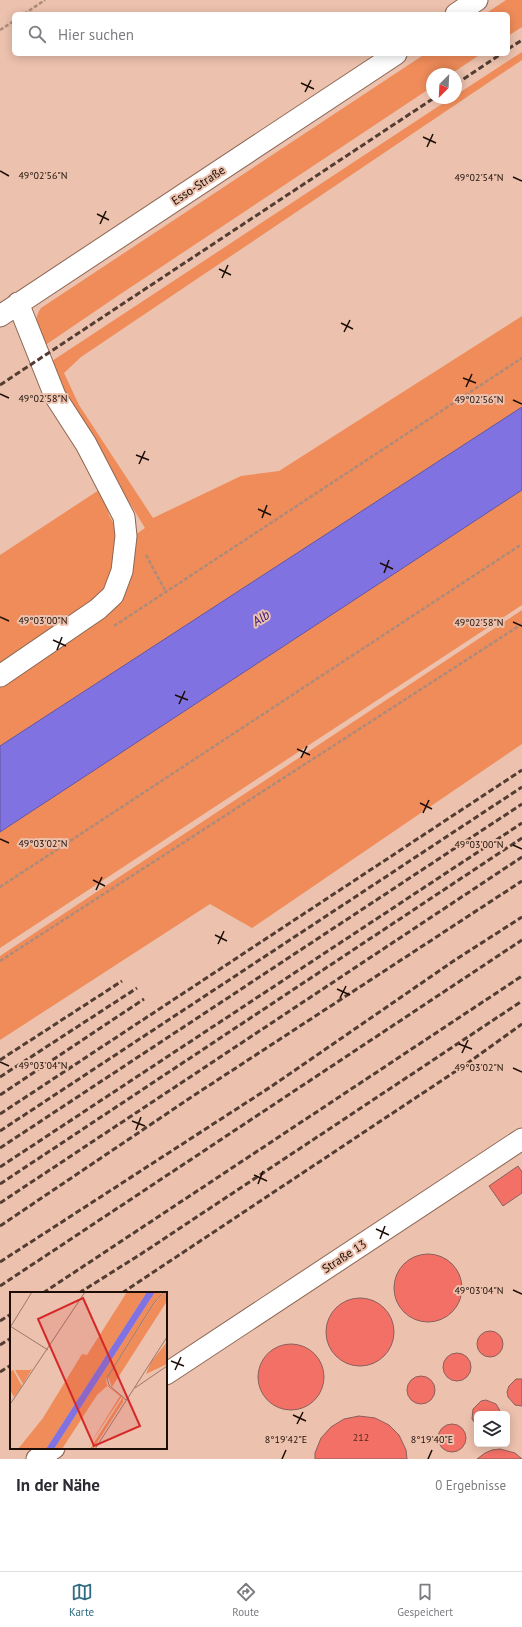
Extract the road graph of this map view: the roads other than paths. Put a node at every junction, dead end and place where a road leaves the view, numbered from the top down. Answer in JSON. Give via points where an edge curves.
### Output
{"nodes":[{"id":1,"x":478,"y":0,"type":"edge"},
{"id":2,"x":459,"y":12,"type":"edge"},
{"id":3,"x":393,"y":56,"type":"edge"},
{"id":4,"x":18,"y":303,"type":"junction"},
{"id":5,"x":0,"y":316,"type":"edge"},
{"id":6,"x":0,"y":676,"type":"edge"},
{"id":7,"x":522,"y":1139,"type":"edge"},
{"id":8,"x":167,"y":1373,"type":"edge"},
{"id":9,"x":52,"y":1449,"type":"edge"},
{"id":10,"x":37,"y":1459,"type":"edge"}],
"edges":[{"from":1,"to":2,"type":"street"},
{"from":3,"to":4,"type":"street","name":"Esso-Straße"},
{"from":4,"to":5,"type":"street","name":"Esso-Straße"},
{"from":4,"to":6,"type":"street","via":[[55,396],[86,444],[124,516],[126,536],[122,571],[113,595],[98,609]]},
{"from":7,"to":8,"type":"street","name":"Straße 13"},
{"from":9,"to":10,"type":"street"}]}
